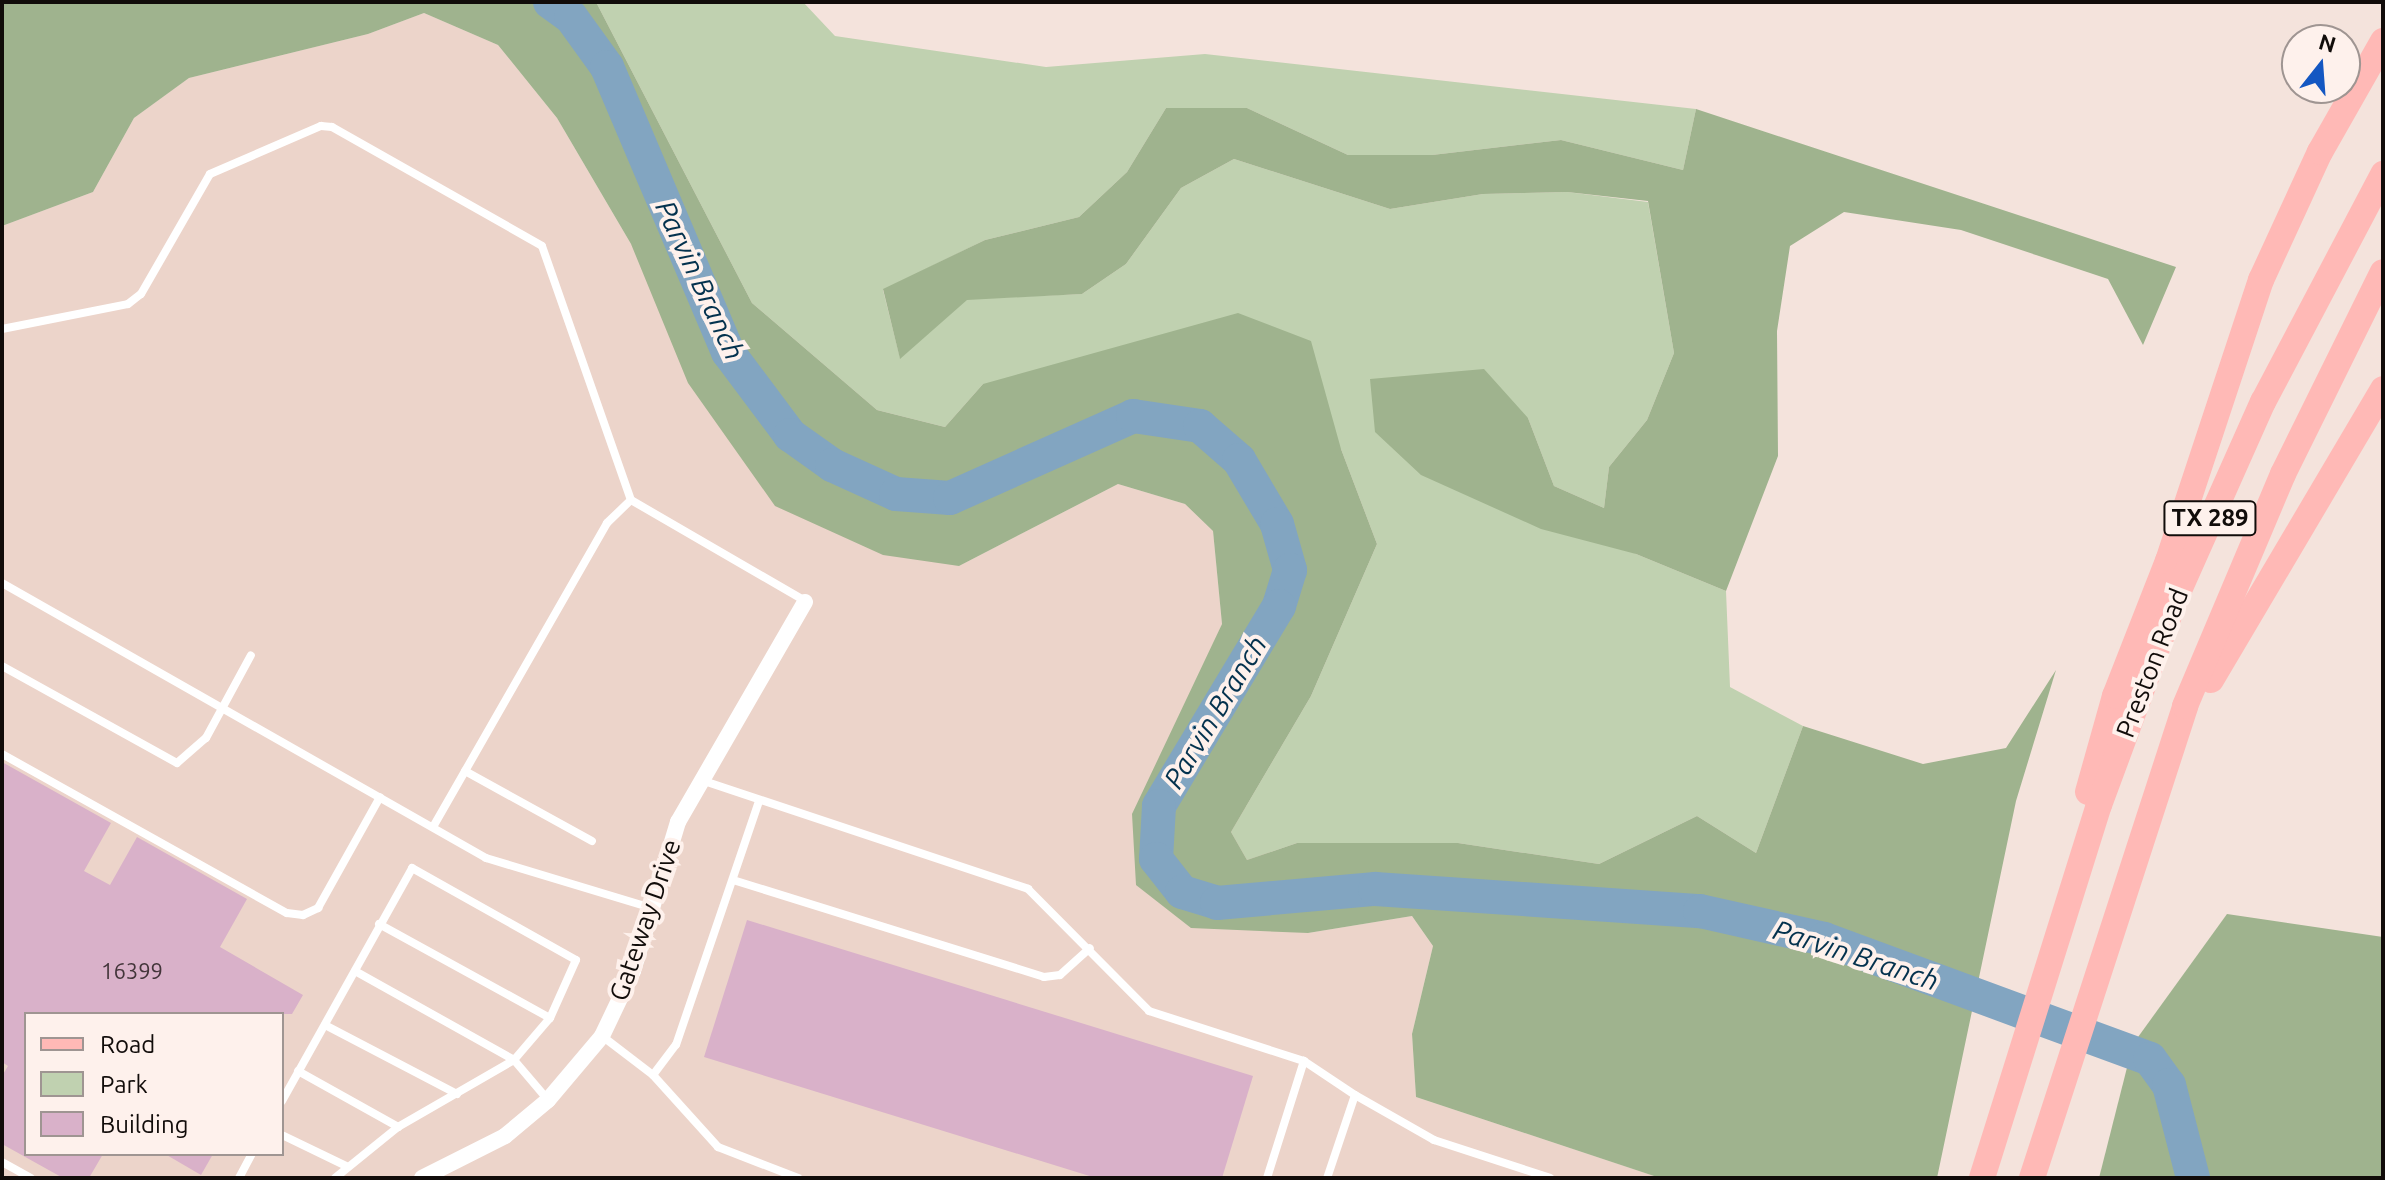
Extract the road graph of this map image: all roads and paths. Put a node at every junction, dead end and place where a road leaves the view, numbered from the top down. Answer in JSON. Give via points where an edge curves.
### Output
{"nodes":[{"id":1,"x":2383,"y":41,"type":"edge"},
{"id":2,"x":2383,"y":174,"type":"edge"},
{"id":3,"x":2383,"y":272,"type":"edge"},
{"id":4,"x":2,"y":329,"type":"edge"},
{"id":5,"x":2383,"y":389,"type":"edge"},
{"id":6,"x":631,"y":500,"type":"junction"},
{"id":7,"x":2,"y":583,"type":"edge"},
{"id":8,"x":805,"y":602,"type":"joint"},
{"id":9,"x":251,"y":655,"type":"dead end"},
{"id":10,"x":2,"y":666,"type":"edge"},
{"id":11,"x":223,"y":708,"type":"junction"},
{"id":12,"x":2,"y":754,"type":"edge"},
{"id":13,"x":465,"y":771,"type":"junction"},
{"id":14,"x":700,"y":780,"type":"junction"},
{"id":15,"x":380,"y":797,"type":"junction"},
{"id":16,"x":758,"y":804,"type":"junction"},
{"id":17,"x":433,"y":827,"type":"junction"},
{"id":18,"x":592,"y":841,"type":"dead end"},
{"id":19,"x":2129,"y":866,"type":"junction"},
{"id":20,"x":2075,"y":879,"type":"junction"},
{"id":21,"x":733,"y":880,"type":"junction"},
{"id":22,"x":652,"y":908,"type":"junction"},
{"id":23,"x":379,"y":924,"type":"junction"},
{"id":24,"x":1090,"y":948,"type":"junction"},
{"id":25,"x":355,"y":971,"type":"junction"},
{"id":26,"x":550,"y":1018,"type":"junction"},
{"id":27,"x":325,"y":1025,"type":"junction"},
{"id":28,"x":602,"y":1036,"type":"junction"},
{"id":29,"x":514,"y":1060,"type":"junction"},
{"id":30,"x":1304,"y":1061,"type":"junction"},
{"id":31,"x":298,"y":1071,"type":"junction"},
{"id":32,"x":653,"y":1075,"type":"junction"},
{"id":33,"x":457,"y":1094,"type":"junction"},
{"id":34,"x":1355,"y":1095,"type":"junction"},
{"id":35,"x":284,"y":1097,"type":"edge"},
{"id":36,"x":548,"y":1100,"type":"junction"},
{"id":37,"x":398,"y":1127,"type":"junction"},
{"id":38,"x":284,"y":1136,"type":"edge"},
{"id":39,"x":251,"y":1156,"type":"edge"},
{"id":40,"x":2,"y":1162,"type":"edge"},
{"id":41,"x":346,"y":1166,"type":"junction"},
{"id":42,"x":31,"y":1178,"type":"edge"},
{"id":43,"x":239,"y":1178,"type":"edge"},
{"id":44,"x":335,"y":1178,"type":"edge"},
{"id":45,"x":422,"y":1178,"type":"edge"},
{"id":46,"x":798,"y":1178,"type":"edge"},
{"id":47,"x":1267,"y":1178,"type":"edge"},
{"id":48,"x":1327,"y":1178,"type":"edge"},
{"id":49,"x":1550,"y":1178,"type":"edge"},
{"id":50,"x":1982,"y":1178,"type":"edge"},
{"id":51,"x":2032,"y":1178,"type":"edge"}],
"edges":[{"from":1,"to":20,"type":"main road","via":[[2320,152],[2261,280],[2102,738]]},
{"from":2,"to":20,"type":"main road","name":"Preston Road","number":"TX 289","via":[[2306,313],[2197,547]]},
{"from":3,"to":19,"type":"main road","name":"Preston Road","number":"TX 289","via":[[2249,550]]},
{"from":4,"to":6,"type":"lane","via":[[128,304],[141,294],[210,174],[321,126],[332,127],[542,246]]},
{"from":5,"to":19,"type":"main road","via":[[2219,663]]},
{"from":6,"to":8,"type":"lane"},
{"from":6,"to":13,"type":"lane","via":[[607,523]]},
{"from":7,"to":11,"type":"lane"},
{"from":8,"to":14,"type":"street","name":"Gateway Drive"},
{"from":9,"to":11,"type":"lane"},
{"from":10,"to":11,"type":"lane","via":[[177,763],[206,738]]},
{"from":11,"to":15,"type":"lane"},
{"from":12,"to":15,"type":"lane","via":[[287,913],[303,915],[318,908]]},
{"from":13,"to":17,"type":"lane"},
{"from":13,"to":18,"type":"lane"},
{"from":14,"to":16,"type":"lane"},
{"from":14,"to":22,"type":"street","name":"Gateway Drive","via":[[678,822]]},
{"from":15,"to":17,"type":"lane"},
{"from":16,"to":21,"type":"lane"},
{"from":16,"to":24,"type":"lane","via":[[1028,889]]},
{"from":17,"to":22,"type":"lane","via":[[486,858]]},
{"from":19,"to":51,"type":"main road","name":"Preston Road","number":"TX 289"},
{"from":20,"to":50,"type":"main road","name":"Preston Road","number":"TX 289"},
{"from":21,"to":24,"type":"lane","via":[[1044,977],[1060,975]]},
{"from":21,"to":32,"type":"lane","via":[[676,1045]]},
{"from":22,"to":28,"type":"street","name":"Gateway Drive","via":[[633,971]]},
{"from":23,"to":25,"type":"lane"},
{"from":23,"to":26,"type":"lane"},
{"from":23,"to":26,"type":"lane","via":[[412,868],[576,960]]},
{"from":24,"to":30,"type":"lane","via":[[1149,1011]]},
{"from":25,"to":27,"type":"lane"},
{"from":25,"to":29,"type":"lane"},
{"from":26,"to":29,"type":"lane"},
{"from":27,"to":31,"type":"lane"},
{"from":27,"to":33,"type":"lane"},
{"from":28,"to":32,"type":"lane"},
{"from":28,"to":36,"type":"street","name":"Gateway Drive"},
{"from":29,"to":33,"type":"lane"},
{"from":29,"to":36,"type":"lane"},
{"from":30,"to":34,"type":"lane"},
{"from":30,"to":47,"type":"lane"},
{"from":31,"to":35,"type":"lane"},
{"from":31,"to":37,"type":"lane"},
{"from":32,"to":46,"type":"lane","via":[[732,1157]]},
{"from":33,"to":37,"type":"lane"},
{"from":34,"to":48,"type":"lane"},
{"from":34,"to":49,"type":"lane","via":[[1434,1140]]},
{"from":36,"to":45,"type":"street","name":"Gateway Drive","via":[[505,1136]]},
{"from":37,"to":41,"type":"lane"},
{"from":38,"to":41,"type":"lane"},
{"from":39,"to":43,"type":"lane"},
{"from":40,"to":42,"type":"lane"},
{"from":41,"to":44,"type":"lane"}]}
